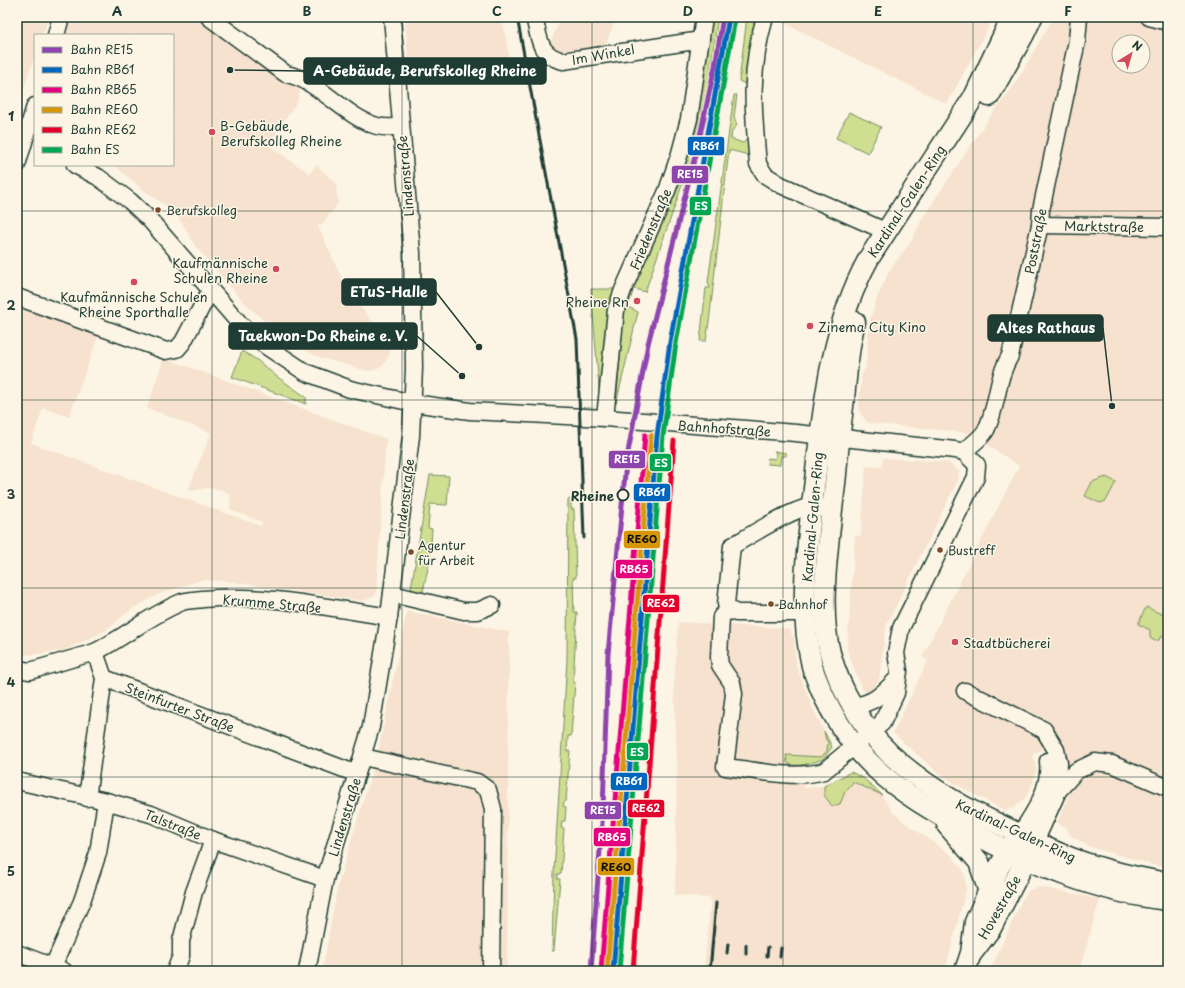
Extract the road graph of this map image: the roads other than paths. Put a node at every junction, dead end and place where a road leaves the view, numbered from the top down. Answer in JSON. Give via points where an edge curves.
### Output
{"nodes":[{"id":1,"x":62,"y":17,"type":"edge"},
{"id":2,"x":209,"y":17,"type":"edge"},
{"id":3,"x":392,"y":17,"type":"edge"},
{"id":4,"x":534,"y":17,"type":"edge"},
{"id":5,"x":704,"y":17,"type":"edge"},
{"id":6,"x":764,"y":17,"type":"edge"},
{"id":7,"x":1012,"y":17,"type":"edge"},
{"id":8,"x":1032,"y":17,"type":"edge"},
{"id":9,"x":1079,"y":17,"type":"edge"},
{"id":10,"x":56,"y":34,"type":"edge"},
{"id":11,"x":702,"y":40,"type":"junction"},
{"id":12,"x":34,"y":110,"type":"edge"},
{"id":13,"x":401,"y":127,"type":"junction"},
{"id":14,"x":25,"y":146,"type":"edge"},
{"id":15,"x":17,"y":165,"type":"edge"},
{"id":16,"x":77,"y":166,"type":"edge"},
{"id":17,"x":1040,"y":225,"type":"junction"},
{"id":18,"x":1168,"y":227,"type":"edge"},
{"id":19,"x":885,"y":231,"type":"junction"},
{"id":20,"x":210,"y":291,"type":"junction"},
{"id":21,"x":17,"y":297,"type":"edge"},
{"id":22,"x":413,"y":403,"type":"junction"},
{"id":23,"x":605,"y":418,"type":"junction"},
{"id":24,"x":829,"y":437,"type":"junction"},
{"id":25,"x":964,"y":452,"type":"junction"},
{"id":26,"x":812,"y":505,"type":"junction"},
{"id":27,"x":830,"y":532,"type":"junction"},
{"id":28,"x":392,"y":594,"type":"junction"},
{"id":29,"x":492,"y":605,"type":"dead end"},
{"id":30,"x":729,"y":609,"type":"junction"},
{"id":31,"x":825,"y":612,"type":"junction"},
{"id":32,"x":805,"y":613,"type":"junction"},
{"id":33,"x":389,"y":617,"type":"junction"},
{"id":34,"x":95,"y":652,"type":"junction"},
{"id":35,"x":17,"y":669,"type":"edge"},
{"id":36,"x":104,"y":678,"type":"junction"},
{"id":37,"x":897,"y":679,"type":"junction"},
{"id":38,"x":965,"y":691,"type":"dead end"},
{"id":39,"x":853,"y":706,"type":"junction"},
{"id":40,"x":1021,"y":719,"type":"junction"},
{"id":41,"x":871,"y":732,"type":"junction"},
{"id":42,"x":855,"y":746,"type":"junction"},
{"id":43,"x":363,"y":757,"type":"junction"},
{"id":44,"x":357,"y":774,"type":"junction"},
{"id":45,"x":17,"y":781,"type":"edge"},
{"id":46,"x":1168,"y":788,"type":"edge"},
{"id":47,"x":1058,"y":791,"type":"junction"},
{"id":48,"x":87,"y":798,"type":"junction"},
{"id":49,"x":106,"y":801,"type":"junction"},
{"id":50,"x":936,"y":813,"type":"junction"},
{"id":51,"x":1027,"y":838,"type":"junction"},
{"id":52,"x":213,"y":840,"type":"junction"},
{"id":53,"x":1008,"y":851,"type":"junction"},
{"id":54,"x":1026,"y":860,"type":"junction"},
{"id":55,"x":325,"y":879,"type":"junction"},
{"id":56,"x":1168,"y":883,"type":"edge"},
{"id":57,"x":988,"y":889,"type":"junction"},
{"id":58,"x":1168,"y":900,"type":"edge"},
{"id":59,"x":17,"y":953,"type":"edge"},
{"id":60,"x":968,"y":962,"type":"edge"},
{"id":61,"x":56,"y":970,"type":"edge"},
{"id":62,"x":175,"y":971,"type":"edge"},
{"id":63,"x":307,"y":971,"type":"edge"},
{"id":64,"x":491,"y":971,"type":"edge"}],
"edges":[{"from":1,"to":10,"type":"street"},
{"from":2,"to":13,"type":"street","via":[[286,74],[299,76],[356,117],[378,127]]},
{"from":3,"to":13,"type":"street","name":"Lindenstraße"},
{"from":4,"to":11,"type":"street","name":"Im Winkel","via":[[543,50],[551,58],[563,61]]},
{"from":5,"to":11,"type":"street","name":"Friedenstraße"},
{"from":6,"to":19,"type":"street","via":[[753,86],[758,164],[761,170],[781,185]]},
{"from":7,"to":19,"type":"main road","name":"Kardinal-Galen-Ring","via":[[975,95]]},
{"from":8,"to":24,"type":"main road","name":"Kardinal-Galen-Ring","via":[[974,120],[870,280],[850,343]]},
{"from":9,"to":17,"type":"street","name":"Poststraße","via":[[1077,41]]},
{"from":11,"to":23,"type":"street","name":"Friedenstraße","via":[[689,119],[680,153],[667,191],[616,310]]},
{"from":12,"to":14,"type":"street"},
{"from":13,"to":22,"type":"street","name":"Lindenstraße","via":[[412,253]]},
{"from":14,"to":15,"type":"street"},
{"from":16,"to":20,"type":"street","name":"Bahnhofstraße","via":[[98,177],[130,201],[149,219]]},
{"from":17,"to":18,"type":"street","name":"Marktstraße"},
{"from":17,"to":25,"type":"street","name":"Poststraße","via":[[1010,356],[1003,368],[990,422],[985,432]]},
{"from":19,"to":24,"type":"main road","name":"Kardinal-Galen-Ring","via":[[859,275],[836,344]]},
{"from":20,"to":21,"type":"street","via":[[183,342],[177,349],[166,351]]},
{"from":20,"to":22,"type":"street","name":"Bahnhofstraße","via":[[266,346],[305,372],[350,389]]},
{"from":22,"to":23,"type":"street","name":"Bahnhofstraße","via":[[470,411]]},
{"from":22,"to":28,"type":"street","name":"Lindenstraße","via":[[412,436]]},
{"from":23,"to":24,"type":"street","name":"Bahnhofstraße"},
{"from":24,"to":25,"type":"street","name":"Bahnhofstraße"},
{"from":24,"to":26,"type":"main road","name":"Kardinal-Galen-Ring"},
{"from":24,"to":27,"type":"main road","name":"Kardinal-Galen-Ring"},
{"from":25,"to":37,"type":"street","via":[[977,465],[976,477],[901,628],[896,653],[899,671]]},
{"from":26,"to":27,"type":"street","via":[[819,506],[825,513]]},
{"from":26,"to":30,"type":"street","via":[[783,517],[732,546],[726,604]]},
{"from":26,"to":32,"type":"main road","name":"Kardinal-Galen-Ring"},
{"from":27,"to":31,"type":"main road","name":"Kardinal-Galen-Ring"},
{"from":28,"to":29,"type":"street","via":[[464,611],[478,611]]},
{"from":28,"to":33,"type":"street","name":"Lindenstraße"},
{"from":30,"to":32,"type":"street","via":[[736,613]]},
{"from":30,"to":42,"type":"street","via":[[721,617],[719,657],[720,665],[732,683],[734,694],[725,767],[782,774],[815,774],[824,771]]},
{"from":31,"to":32,"type":"street"},
{"from":31,"to":39,"type":"main road","name":"Kardinal-Galen-Ring","via":[[832,658]]},
{"from":32,"to":42,"type":"main road","name":"Kardinal-Galen-Ring","via":[[812,668],[827,703]]},
{"from":33,"to":34,"type":"street","name":"Krumme Straße","via":[[226,597],[183,601]]},
{"from":33,"to":43,"type":"street","name":"Lindenstraße","via":[[371,727]]},
{"from":34,"to":35,"type":"street","via":[[30,671]]},
{"from":34,"to":36,"type":"street"},
{"from":36,"to":44,"type":"street","name":"Steinfurter Straße"},
{"from":36,"to":48,"type":"street"},
{"from":37,"to":39,"type":"street","via":[[876,700]]},
{"from":37,"to":41,"type":"street","via":[[896,693],[886,714]]},
{"from":38,"to":40,"type":"street"},
{"from":39,"to":41,"type":"main road","name":"Kardinal-Galen-Ring"},
{"from":40,"to":47,"type":"street","via":[[1038,726],[1050,739],[1059,763]]},
{"from":40,"to":51,"type":"street","via":[[1034,730],[1044,746],[1049,769],[1048,781],[1033,814]]},
{"from":41,"to":42,"type":"street"},
{"from":41,"to":51,"type":"main road","name":"Kardinal-Galen-Ring","via":[[899,762],[950,799]]},
{"from":42,"to":50,"type":"main road","name":"Kardinal-Galen-Ring","via":[[875,768]]},
{"from":43,"to":44,"type":"street","name":"Lindenstraße"},
{"from":43,"to":64,"type":"street","via":[[477,782],[488,790],[492,809]]},
{"from":44,"to":55,"type":"street","name":"Lindenstraße"},
{"from":45,"to":48,"type":"street","name":"Talstraße"},
{"from":46,"to":47,"type":"street","via":[[1104,762],[1095,762],[1076,771]]},
{"from":47,"to":51,"type":"street"},
{"from":48,"to":49,"type":"street","name":"Talstraße"},
{"from":49,"to":52,"type":"street","name":"Talstraße","via":[[151,814]]},
{"from":49,"to":61,"type":"street","via":[[98,853]]},
{"from":50,"to":53,"type":"main road","name":"Kardinal-Galen-Ring"},
{"from":50,"to":57,"type":"main road","via":[[974,855],[984,873]]},
{"from":51,"to":53,"type":"main road","name":"Hovestraße"},
{"from":51,"to":54,"type":"main road","name":"Hovestraße"},
{"from":51,"to":56,"type":"main road","name":"Kardinal-Galen-Ring","via":[[1060,854]]},
{"from":52,"to":55,"type":"street","name":"Talstraße"},
{"from":52,"to":62,"type":"street","via":[[194,892],[181,941],[181,956]]},
{"from":53,"to":54,"type":"main road","name":"Kardinal-Galen-Ring"},
{"from":53,"to":57,"type":"main road","name":"Hovestraße"},
{"from":54,"to":58,"type":"main road","name":"Kardinal-Galen-Ring","via":[[1111,890]]},
{"from":54,"to":60,"type":"main road","name":"Hovestraße","via":[[991,928]]},
{"from":55,"to":63,"type":"street","name":"Lindenstraße"},
{"from":57,"to":60,"type":"main road","name":"Hovestraße","via":[[975,922]]},
{"from":59,"to":61,"type":"street"}]}
